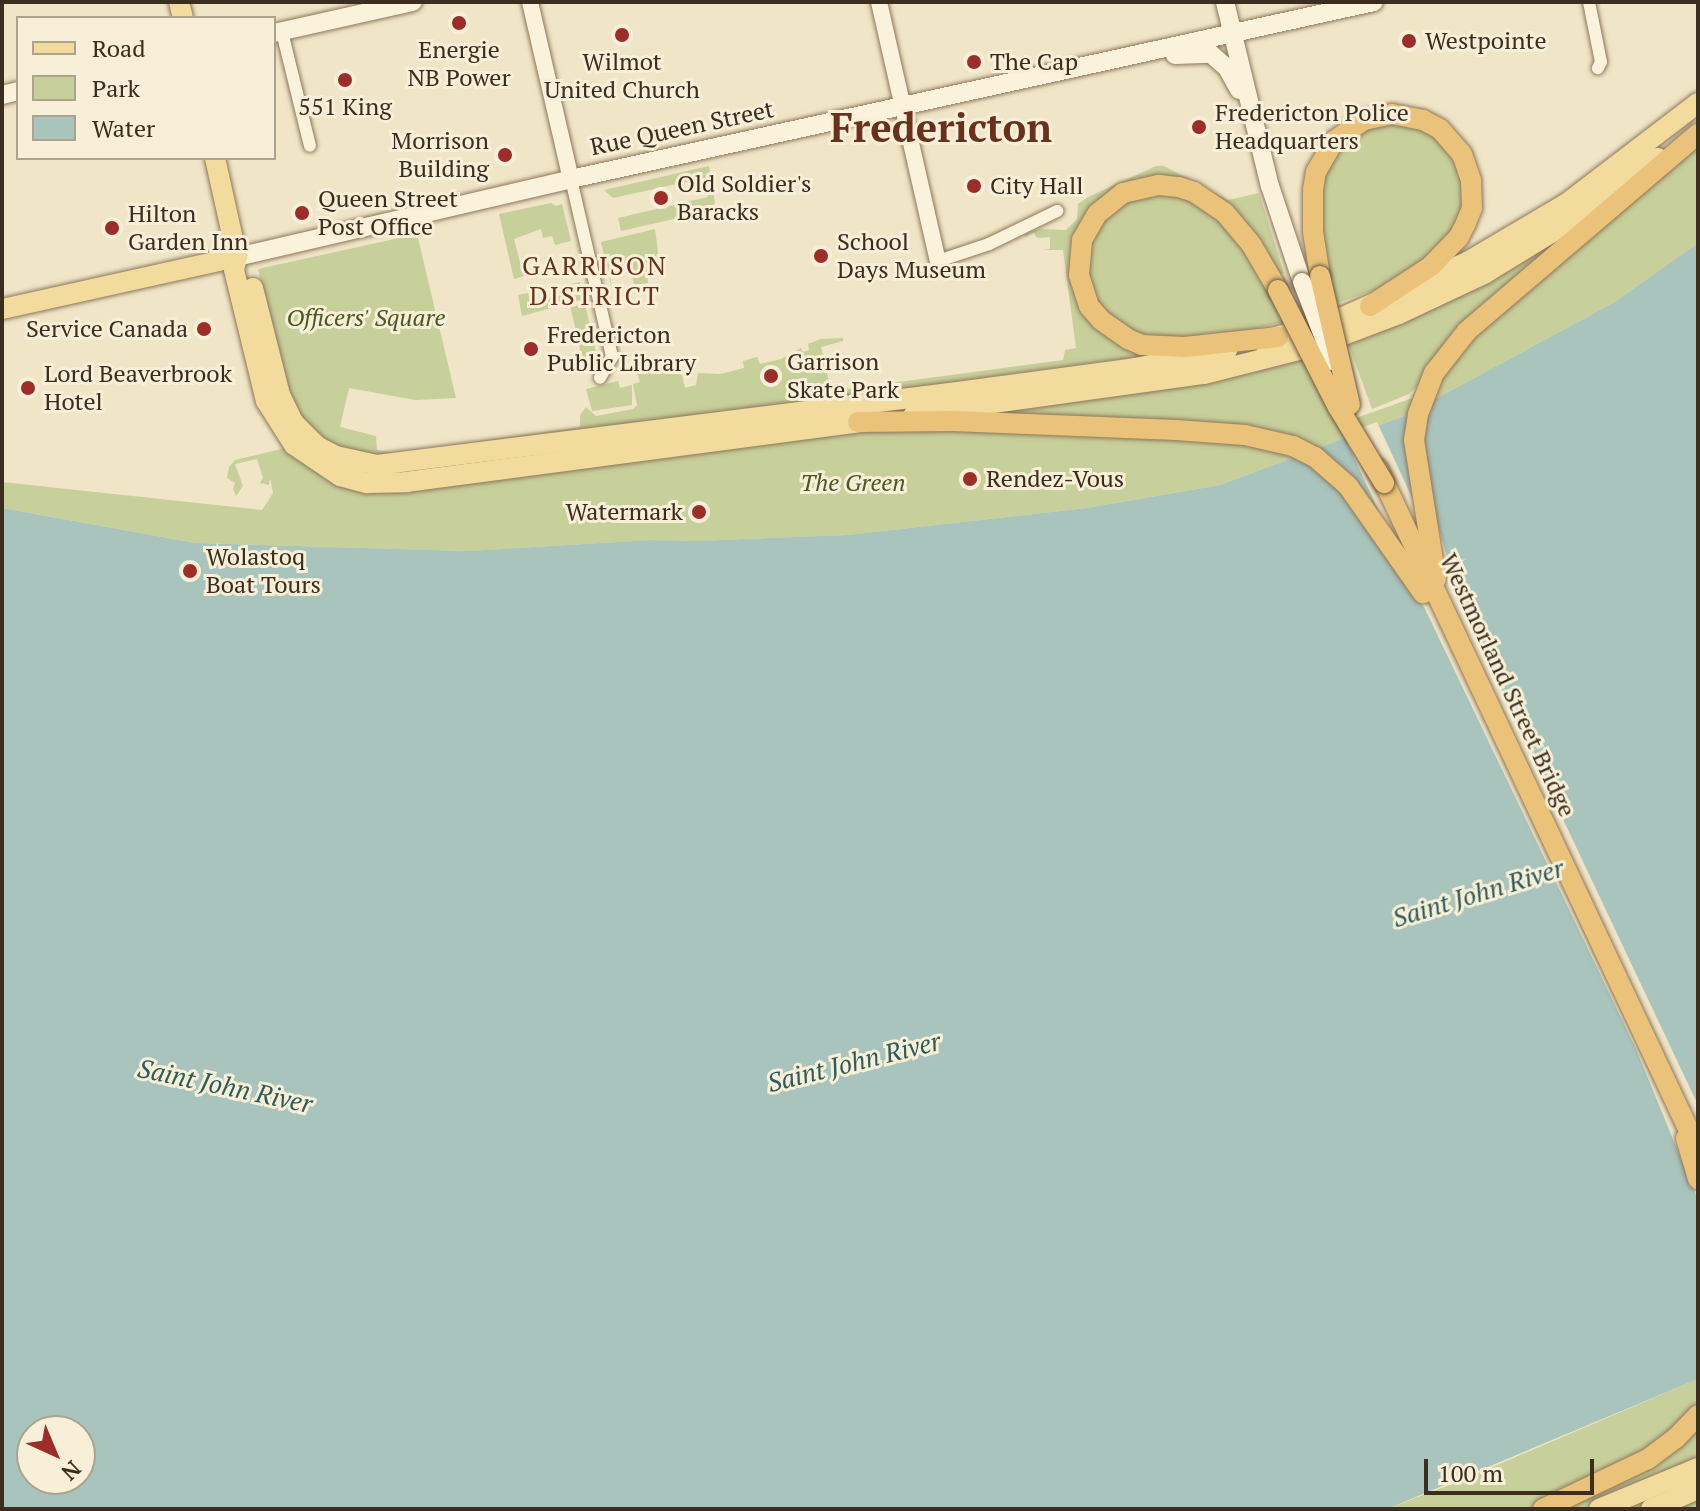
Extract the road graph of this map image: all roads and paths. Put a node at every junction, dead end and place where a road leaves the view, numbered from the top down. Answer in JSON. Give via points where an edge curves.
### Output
{"nodes":[{"id":1,"x":413,"y":2,"type":"edge"},
{"id":2,"x":530,"y":2,"type":"edge"},
{"id":3,"x":879,"y":2,"type":"edge"},
{"id":4,"x":1225,"y":2,"type":"edge"},
{"id":5,"x":1374,"y":2,"type":"edge"},
{"id":6,"x":1589,"y":2,"type":"edge"},
{"id":7,"x":278,"y":32,"type":"edge"},
{"id":8,"x":1232,"y":32,"type":"junction"},
{"id":9,"x":1141,"y":52,"type":"junction"},
{"id":10,"x":1598,"y":68,"type":"dead end"},
{"id":11,"x":1698,"y":103,"type":"edge"},
{"id":12,"x":902,"y":105,"type":"junction"},
{"id":13,"x":1252,"y":115,"type":"junction"},
{"id":14,"x":1698,"y":126,"type":"edge"},
{"id":15,"x":1698,"y":134,"type":"edge"},
{"id":16,"x":310,"y":146,"type":"dead end"},
{"id":17,"x":215,"y":160,"type":"edge"},
{"id":18,"x":571,"y":179,"type":"junction"},
{"id":19,"x":1057,"y":211,"type":"dead end"},
{"id":20,"x":237,"y":257,"type":"junction"},
{"id":21,"x":938,"y":261,"type":"joint"},
{"id":22,"x":189,"y":268,"type":"junction"},
{"id":23,"x":1311,"y":279,"type":"junction"},
{"id":24,"x":239,"y":289,"type":"junction"},
{"id":25,"x":1370,"y":306,"type":"junction"},
{"id":26,"x":2,"y":309,"type":"edge"},
{"id":27,"x":1278,"y":337,"type":"junction"},
{"id":28,"x":600,"y":378,"type":"dead end"},
{"id":29,"x":858,"y":422,"type":"junction"},
{"id":30,"x":1384,"y":483,"type":"junction"},
{"id":31,"x":1439,"y":599,"type":"junction"},
{"id":32,"x":1452,"y":628,"type":"junction"},
{"id":33,"x":1672,"y":1096,"type":"junction"},
{"id":34,"x":1698,"y":1134,"type":"edge"},
{"id":35,"x":1698,"y":1150,"type":"edge"},
{"id":36,"x":1698,"y":1179,"type":"edge"},
{"id":37,"x":1698,"y":1415,"type":"edge"},
{"id":38,"x":1698,"y":1468,"type":"edge"},
{"id":39,"x":1698,"y":1489,"type":"edge"},
{"id":40,"x":1543,"y":1509,"type":"edge"},
{"id":41,"x":1599,"y":1509,"type":"edge"},
{"id":42,"x":1651,"y":1509,"type":"edge"}],
"edges":[{"from":1,"to":7,"type":"main road"},
{"from":2,"to":18,"type":"street"},
{"from":3,"to":12,"type":"street"},
{"from":4,"to":8,"type":"main road"},
{"from":5,"to":8,"type":"main road","name":"Rue Queen Street"},
{"from":6,"to":10,"type":"street"},
{"from":7,"to":16,"type":"street"},
{"from":8,"to":9,"type":"main road","name":"Rue Queen Street"},
{"from":8,"to":13,"type":"main road"},
{"from":9,"to":12,"type":"main road","name":"Rue Queen Street"},
{"from":9,"to":13,"type":"main road","via":[[1211,54],[1227,68]]},
{"from":11,"to":25,"type":"main road","via":[[1540,221],[1467,262]]},
{"from":12,"to":18,"type":"main road","name":"Rue Queen Street"},
{"from":12,"to":21,"type":"street"},
{"from":13,"to":23,"type":"main road","via":[[1270,186]]},
{"from":14,"to":29,"type":"main road","via":[[1525,251],[1399,314],[1315,346],[1204,374]]},
{"from":15,"to":31,"type":"highway","via":[[1450,349],[1426,390],[1418,414],[1416,467]]},
{"from":17,"to":20,"type":"main road"},
{"from":18,"to":20,"type":"main road","name":"Rue Queen Street"},
{"from":18,"to":28,"type":"street","via":[[612,357]]},
{"from":19,"to":21,"type":"street","via":[[989,244]]},
{"from":20,"to":22,"type":"main road","name":"Rue Queen Street"},
{"from":20,"to":24,"type":"main road"},
{"from":20,"to":27,"type":"main road","via":[[248,268],[280,395],[293,422],[336,456],[377,465],[1135,368]]},
{"from":22,"to":24,"type":"main road","via":[[217,275]]},
{"from":22,"to":26,"type":"main road","name":"Rue Queen Street"},
{"from":23,"to":25,"type":"highway","name":"Westmorland Street Bridge","via":[[1313,190],[1316,172],[1334,141],[1364,120],[1392,114],[1423,120],[1440,129],[1462,154],[1471,180],[1472,208],[1459,237],[1431,266]]},
{"from":23,"to":30,"type":"highway","name":"Westmorland Street Bridge","bridge":true,"via":[[1350,405]]},
{"from":24,"to":29,"type":"main road","via":[[262,388],[278,424],[294,445],[326,470],[367,483]]},
{"from":25,"to":27,"type":"main road"},
{"from":27,"to":30,"type":"highway","bridge":true,"via":[[1185,347],[1142,345],[1116,332],[1089,306],[1079,275],[1087,227],[1116,198],[1139,187],[1179,187],[1225,213],[1251,244]]},
{"from":29,"to":32,"type":"highway","via":[[1176,430],[1270,439],[1315,457],[1348,486]]},
{"from":30,"to":31,"type":"highway","name":"Westmorland Street Bridge"},
{"from":31,"to":32,"type":"highway","name":"Westmorland Street Bridge"},
{"from":32,"to":33,"type":"highway","name":"Westmorland Street Bridge"},
{"from":33,"to":34,"type":"highway"},
{"from":33,"to":35,"type":"highway","name":"Westmorland Street Bridge"},
{"from":33,"to":36,"type":"highway"},
{"from":37,"to":40,"type":"highway","via":[[1648,1459]]},
{"from":38,"to":41,"type":"main road"},
{"from":39,"to":42,"type":"main road"}]}
